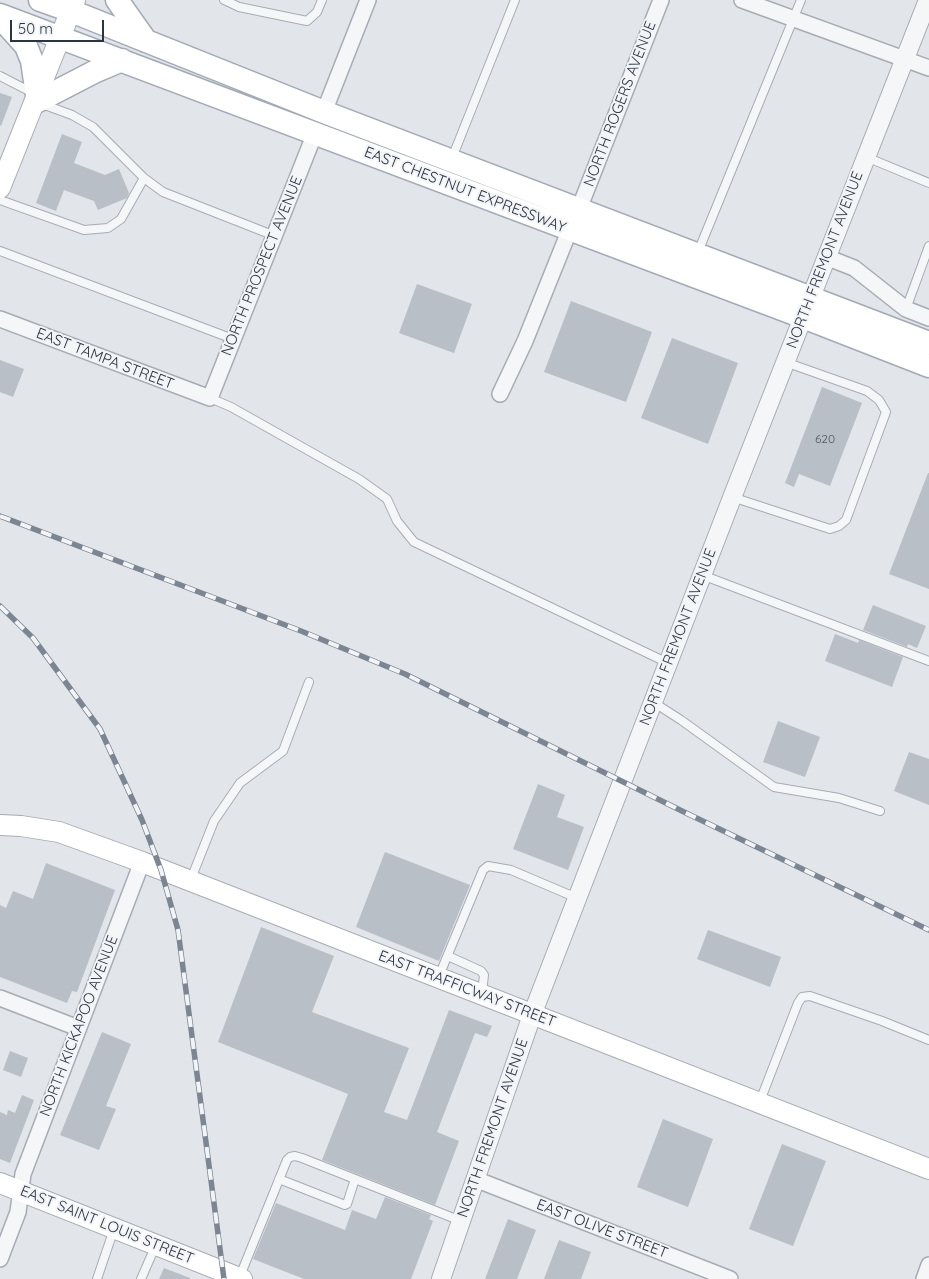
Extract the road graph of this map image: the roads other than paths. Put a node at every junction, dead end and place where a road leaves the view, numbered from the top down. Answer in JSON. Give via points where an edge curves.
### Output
{"nodes":[{"id":1,"x":40,"y":0,"type":"edge"},
{"id":2,"x":117,"y":0,"type":"edge"},
{"id":3,"x":224,"y":0,"type":"edge"},
{"id":4,"x":322,"y":0,"type":"edge"},
{"id":5,"x":368,"y":0,"type":"edge"},
{"id":6,"x":515,"y":0,"type":"edge"},
{"id":7,"x":661,"y":0,"type":"edge"},
{"id":8,"x":742,"y":0,"type":"edge"},
{"id":9,"x":801,"y":0,"type":"edge"},
{"id":10,"x":928,"y":0,"type":"edge"},
{"id":11,"x":73,"y":6,"type":"edge"},
{"id":12,"x":0,"y":16,"type":"edge"},
{"id":13,"x":794,"y":19,"type":"junction"},
{"id":14,"x":61,"y":37,"type":"junction"},
{"id":15,"x":146,"y":41,"type":"junction"},
{"id":16,"x":904,"y":58,"type":"junction"},
{"id":17,"x":122,"y":60,"type":"junction"},
{"id":18,"x":929,"y":68,"type":"edge"},
{"id":19,"x":0,"y":76,"type":"edge"},
{"id":20,"x":37,"y":99,"type":"junction"},
{"id":21,"x":324,"y":112,"type":"junction"},
{"id":22,"x":315,"y":134,"type":"junction"},
{"id":23,"x":865,"y":157,"type":"junction"},
{"id":24,"x":451,"y":160,"type":"junction"},
{"id":25,"x":4,"y":167,"type":"edge"},
{"id":26,"x":144,"y":178,"type":"junction"},
{"id":27,"x":929,"y":183,"type":"edge"},
{"id":28,"x":0,"y":188,"type":"edge"},
{"id":29,"x":0,"y":200,"type":"edge"},
{"id":30,"x":579,"y":209,"type":"junction"},
{"id":31,"x":570,"y":229,"type":"junction"},
{"id":32,"x":274,"y":236,"type":"junction"},
{"id":33,"x":929,"y":246,"type":"edge"},
{"id":34,"x":0,"y":251,"type":"edge"},
{"id":35,"x":697,"y":254,"type":"junction"},
{"id":36,"x":826,"y":257,"type":"junction"},
{"id":37,"x":807,"y":306,"type":"junction"},
{"id":38,"x":906,"y":309,"type":"junction"},
{"id":39,"x":929,"y":318,"type":"edge"},
{"id":40,"x":0,"y":319,"type":"edge"},
{"id":41,"x":233,"y":339,"type":"junction"},
{"id":42,"x":929,"y":343,"type":"edge"},
{"id":43,"x":786,"y":362,"type":"junction"},
{"id":44,"x":929,"y":366,"type":"edge"},
{"id":45,"x":500,"y":394,"type":"dead end"},
{"id":46,"x":210,"y":398,"type":"junction"},
{"id":47,"x":732,"y":497,"type":"junction"},
{"id":48,"x":702,"y":576,"type":"junction"},
{"id":49,"x":929,"y":661,"type":"edge"},
{"id":50,"x":668,"y":663,"type":"junction"},
{"id":51,"x":309,"y":682,"type":"dead end"},
{"id":52,"x":653,"y":702,"type":"junction"},
{"id":53,"x":880,"y":811,"type":"dead end"},
{"id":54,"x":0,"y":825,"type":"edge"},
{"id":55,"x":142,"y":862,"type":"junction"},
{"id":56,"x":190,"y":881,"type":"junction"},
{"id":57,"x":577,"y":898,"type":"junction"},
{"id":58,"x":448,"y":956,"type":"junction"},
{"id":59,"x":439,"y":978,"type":"junction"},
{"id":60,"x":482,"y":995,"type":"junction"},
{"id":61,"x":0,"y":998,"type":"edge"},
{"id":62,"x":532,"y":1015,"type":"junction"},
{"id":63,"x":78,"y":1028,"type":"junction"},
{"id":64,"x":929,"y":1040,"type":"edge"},
{"id":65,"x":760,"y":1103,"type":"junction"},
{"id":66,"x":929,"y":1169,"type":"edge"},
{"id":67,"x":279,"y":1179,"type":"junction"},
{"id":68,"x":355,"y":1179,"type":"junction"},
{"id":69,"x":474,"y":1180,"type":"junction"},
{"id":70,"x":0,"y":1183,"type":"edge"},
{"id":71,"x":21,"y":1191,"type":"junction"},
{"id":72,"x":461,"y":1221,"type":"junction"},
{"id":73,"x":115,"y":1229,"type":"junction"},
{"id":74,"x":156,"y":1245,"type":"junction"},
{"id":75,"x":0,"y":1259,"type":"edge"},
{"id":76,"x":929,"y":1265,"type":"edge"},
{"id":77,"x":97,"y":1279,"type":"edge"},
{"id":78,"x":141,"y":1279,"type":"edge"},
{"id":79,"x":241,"y":1279,"type":"edge"},
{"id":80,"x":441,"y":1279,"type":"edge"},
{"id":81,"x":730,"y":1279,"type":"edge"},
{"id":82,"x":924,"y":1279,"type":"edge"}],
"edges":[{"from":1,"to":11,"type":"main road","name":"EAST CHESTNUT EXPRESSWAY"},
{"from":2,"to":15,"type":"main road"},
{"from":3,"to":4,"type":"lane","via":[[239,7],[307,21],[317,12]]},
{"from":5,"to":21,"type":"street"},
{"from":6,"to":24,"type":"lane"},
{"from":7,"to":30,"type":"street","name":"NORTH ROGERS AVENUE"},
{"from":8,"to":13,"type":"street"},
{"from":9,"to":13,"type":"lane"},
{"from":10,"to":16,"type":"street","name":"NORTH FREMONT AVENUE"},
{"from":11,"to":14,"type":"main road"},
{"from":11,"to":15,"type":"main road","name":"EAST CHESTNUT EXPRESSWAY"},
{"from":12,"to":14,"type":"main road","name":"EAST CHESTNUT EXPRESSWAY"},
{"from":12,"to":20,"type":"main road","via":[[26,46],[32,61]]},
{"from":13,"to":16,"type":"street"},
{"from":13,"to":35,"type":"lane"},
{"from":14,"to":17,"type":"main road","name":"EAST CHESTNUT EXPRESSWAY"},
{"from":14,"to":20,"type":"main road"},
{"from":15,"to":21,"type":"main road","name":"EAST CHESTNUT EXPRESSWAY"},
{"from":16,"to":18,"type":"street"},
{"from":16,"to":23,"type":"street","name":"NORTH FREMONT AVENUE"},
{"from":17,"to":20,"type":"main road"},
{"from":17,"to":22,"type":"main road","name":"EAST CHESTNUT EXPRESSWAY"},
{"from":19,"to":20,"type":"lane"},
{"from":20,"to":25,"type":"main road"},
{"from":20,"to":26,"type":"lane","via":[[94,127]]},
{"from":21,"to":24,"type":"main road","name":"EAST CHESTNUT EXPRESSWAY"},
{"from":22,"to":31,"type":"main road","name":"EAST CHESTNUT EXPRESSWAY"},
{"from":22,"to":32,"type":"street","name":"NORTH PROSPECT AVENUE"},
{"from":23,"to":27,"type":"lane"},
{"from":23,"to":36,"type":"street","name":"NORTH FREMONT AVENUE"},
{"from":24,"to":30,"type":"main road","name":"EAST CHESTNUT EXPRESSWAY"},
{"from":25,"to":28,"type":"main road"},
{"from":26,"to":29,"type":"lane","via":[[121,219],[108,228],[84,230]]},
{"from":26,"to":32,"type":"lane","via":[[163,192]]},
{"from":30,"to":35,"type":"main road","name":"EAST CHESTNUT EXPRESSWAY"},
{"from":31,"to":37,"type":"main road","name":"EAST CHESTNUT EXPRESSWAY"},
{"from":31,"to":45,"type":"street"},
{"from":32,"to":41,"type":"street","name":"NORTH PROSPECT AVENUE"},
{"from":33,"to":38,"type":"lane"},
{"from":34,"to":41,"type":"lane"},
{"from":35,"to":37,"type":"main road","name":"EAST CHESTNUT EXPRESSWAY"},
{"from":36,"to":37,"type":"street","name":"NORTH FREMONT AVENUE"},
{"from":36,"to":38,"type":"street","via":[[854,268]]},
{"from":37,"to":42,"type":"main road","name":"EAST CHESTNUT EXPRESSWAY"},
{"from":37,"to":43,"type":"street","name":"NORTH FREMONT AVENUE"},
{"from":37,"to":44,"type":"main road","name":"EAST CHESTNUT EXPRESSWAY"},
{"from":38,"to":39,"type":"street"},
{"from":40,"to":46,"type":"street","name":"EAST TAMPA STREET"},
{"from":41,"to":46,"type":"street","name":"NORTH PROSPECT AVENUE"},
{"from":43,"to":47,"type":"street","name":"NORTH FREMONT AVENUE"},
{"from":43,"to":47,"type":"lane","via":[[867,391],[886,412],[846,520],[830,529]]},
{"from":46,"to":50,"type":"lane","via":[[231,406],[360,479],[387,499],[397,521],[414,542]]},
{"from":47,"to":48,"type":"street","name":"NORTH FREMONT AVENUE"},
{"from":48,"to":49,"type":"lane"},
{"from":48,"to":50,"type":"street","name":"NORTH FREMONT AVENUE"},
{"from":50,"to":52,"type":"street","name":"NORTH FREMONT AVENUE"},
{"from":51,"to":56,"type":"lane","via":[[283,751],[240,783],[214,821]]},
{"from":52,"to":53,"type":"lane","via":[[774,788],[839,798]]},
{"from":52,"to":57,"type":"street","name":"NORTH FREMONT AVENUE"},
{"from":54,"to":55,"type":"main road","name":"EAST TRAFFICWAY STREET","via":[[58,832]]},
{"from":55,"to":56,"type":"main road","name":"EAST TRAFFICWAY STREET"},
{"from":55,"to":63,"type":"street","name":"NORTH KICKAPOO AVENUE"},
{"from":56,"to":59,"type":"main road","name":"EAST TRAFFICWAY STREET"},
{"from":57,"to":58,"type":"lane","via":[[511,870],[488,866],[483,870]]},
{"from":57,"to":62,"type":"street","name":"NORTH FREMONT AVENUE"},
{"from":58,"to":59,"type":"lane"},
{"from":58,"to":60,"type":"lane","via":[[481,971],[484,975]]},
{"from":59,"to":60,"type":"main road","name":"EAST TRAFFICWAY STREET"},
{"from":60,"to":62,"type":"main road","name":"EAST TRAFFICWAY STREET"},
{"from":61,"to":63,"type":"street"},
{"from":62,"to":65,"type":"main road","name":"EAST TRAFFICWAY STREET"},
{"from":62,"to":69,"type":"street","name":"NORTH FREMONT AVENUE"},
{"from":63,"to":71,"type":"street","name":"NORTH KICKAPOO AVENUE","via":[[23,1174]]},
{"from":64,"to":65,"type":"lane","via":[[810,996],[802,997]]},
{"from":65,"to":66,"type":"main road","name":"EAST TRAFFICWAY STREET"},
{"from":67,"to":68,"type":"lane","via":[[287,1160],[295,1156]]},
{"from":67,"to":68,"type":"lane","via":[[345,1205]]},
{"from":67,"to":79,"type":"lane"},
{"from":68,"to":72,"type":"lane"},
{"from":69,"to":72,"type":"street","name":"NORTH FREMONT AVENUE"},
{"from":69,"to":81,"type":"street","name":"EAST OLIVE STREET"},
{"from":70,"to":71,"type":"main road","name":"EAST SAINT LOUIS STREET"},
{"from":71,"to":73,"type":"main road","name":"EAST SAINT LOUIS STREET"},
{"from":71,"to":75,"type":"street","name":"NORTH KICKAPOO AVENUE","via":[[18,1212]]},
{"from":72,"to":80,"type":"street","name":"NORTH FREMONT AVENUE"},
{"from":73,"to":74,"type":"main road","name":"EAST SAINT LOUIS STREET"},
{"from":73,"to":77,"type":"lane"},
{"from":74,"to":78,"type":"lane"},
{"from":74,"to":79,"type":"main road","name":"EAST SAINT LOUIS STREET"},
{"from":76,"to":82,"type":"street"}]}
